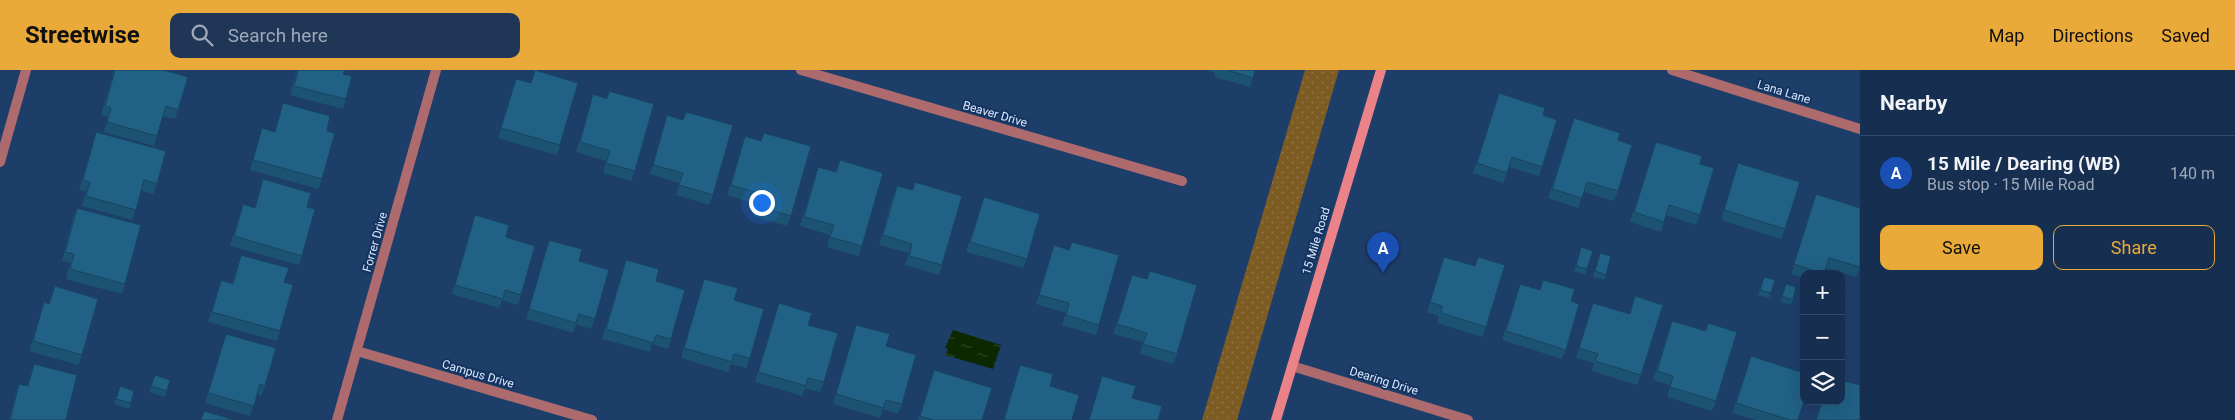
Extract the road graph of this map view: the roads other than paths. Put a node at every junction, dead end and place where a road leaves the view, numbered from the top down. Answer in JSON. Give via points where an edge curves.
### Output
{"nodes":[{"id":1,"x":26,"y":70,"type":"edge"},
{"id":2,"x":436,"y":70,"type":"edge"},
{"id":3,"x":801,"y":70,"type":"edge"},
{"id":4,"x":1380,"y":70,"type":"edge"},
{"id":5,"x":1672,"y":70,"type":"edge"},
{"id":6,"x":1860,"y":129,"type":"edge"},
{"id":7,"x":0,"y":162,"type":"edge"},
{"id":8,"x":1182,"y":181,"type":"dead end"},
{"id":9,"x":356,"y":351,"type":"junction"},
{"id":10,"x":1292,"y":366,"type":"junction"},
{"id":11,"x":337,"y":420,"type":"edge"},
{"id":12,"x":592,"y":420,"type":"edge"},
{"id":13,"x":1276,"y":420,"type":"edge"},
{"id":14,"x":1468,"y":420,"type":"edge"}],
"edges":[{"from":1,"to":7,"type":"street"},
{"from":2,"to":9,"type":"street","name":"Forrer Drive"},
{"from":3,"to":8,"type":"street","name":"Beaver Drive"},
{"from":4,"to":10,"type":"main road","name":"15 Mile Road"},
{"from":5,"to":6,"type":"street","name":"Lana Lane"},
{"from":9,"to":11,"type":"street","name":"Forrer Drive"},
{"from":9,"to":12,"type":"street","name":"Campus Drive"},
{"from":10,"to":13,"type":"main road","name":"15 Mile Road"},
{"from":10,"to":14,"type":"street","name":"Dearing Drive"}]}
